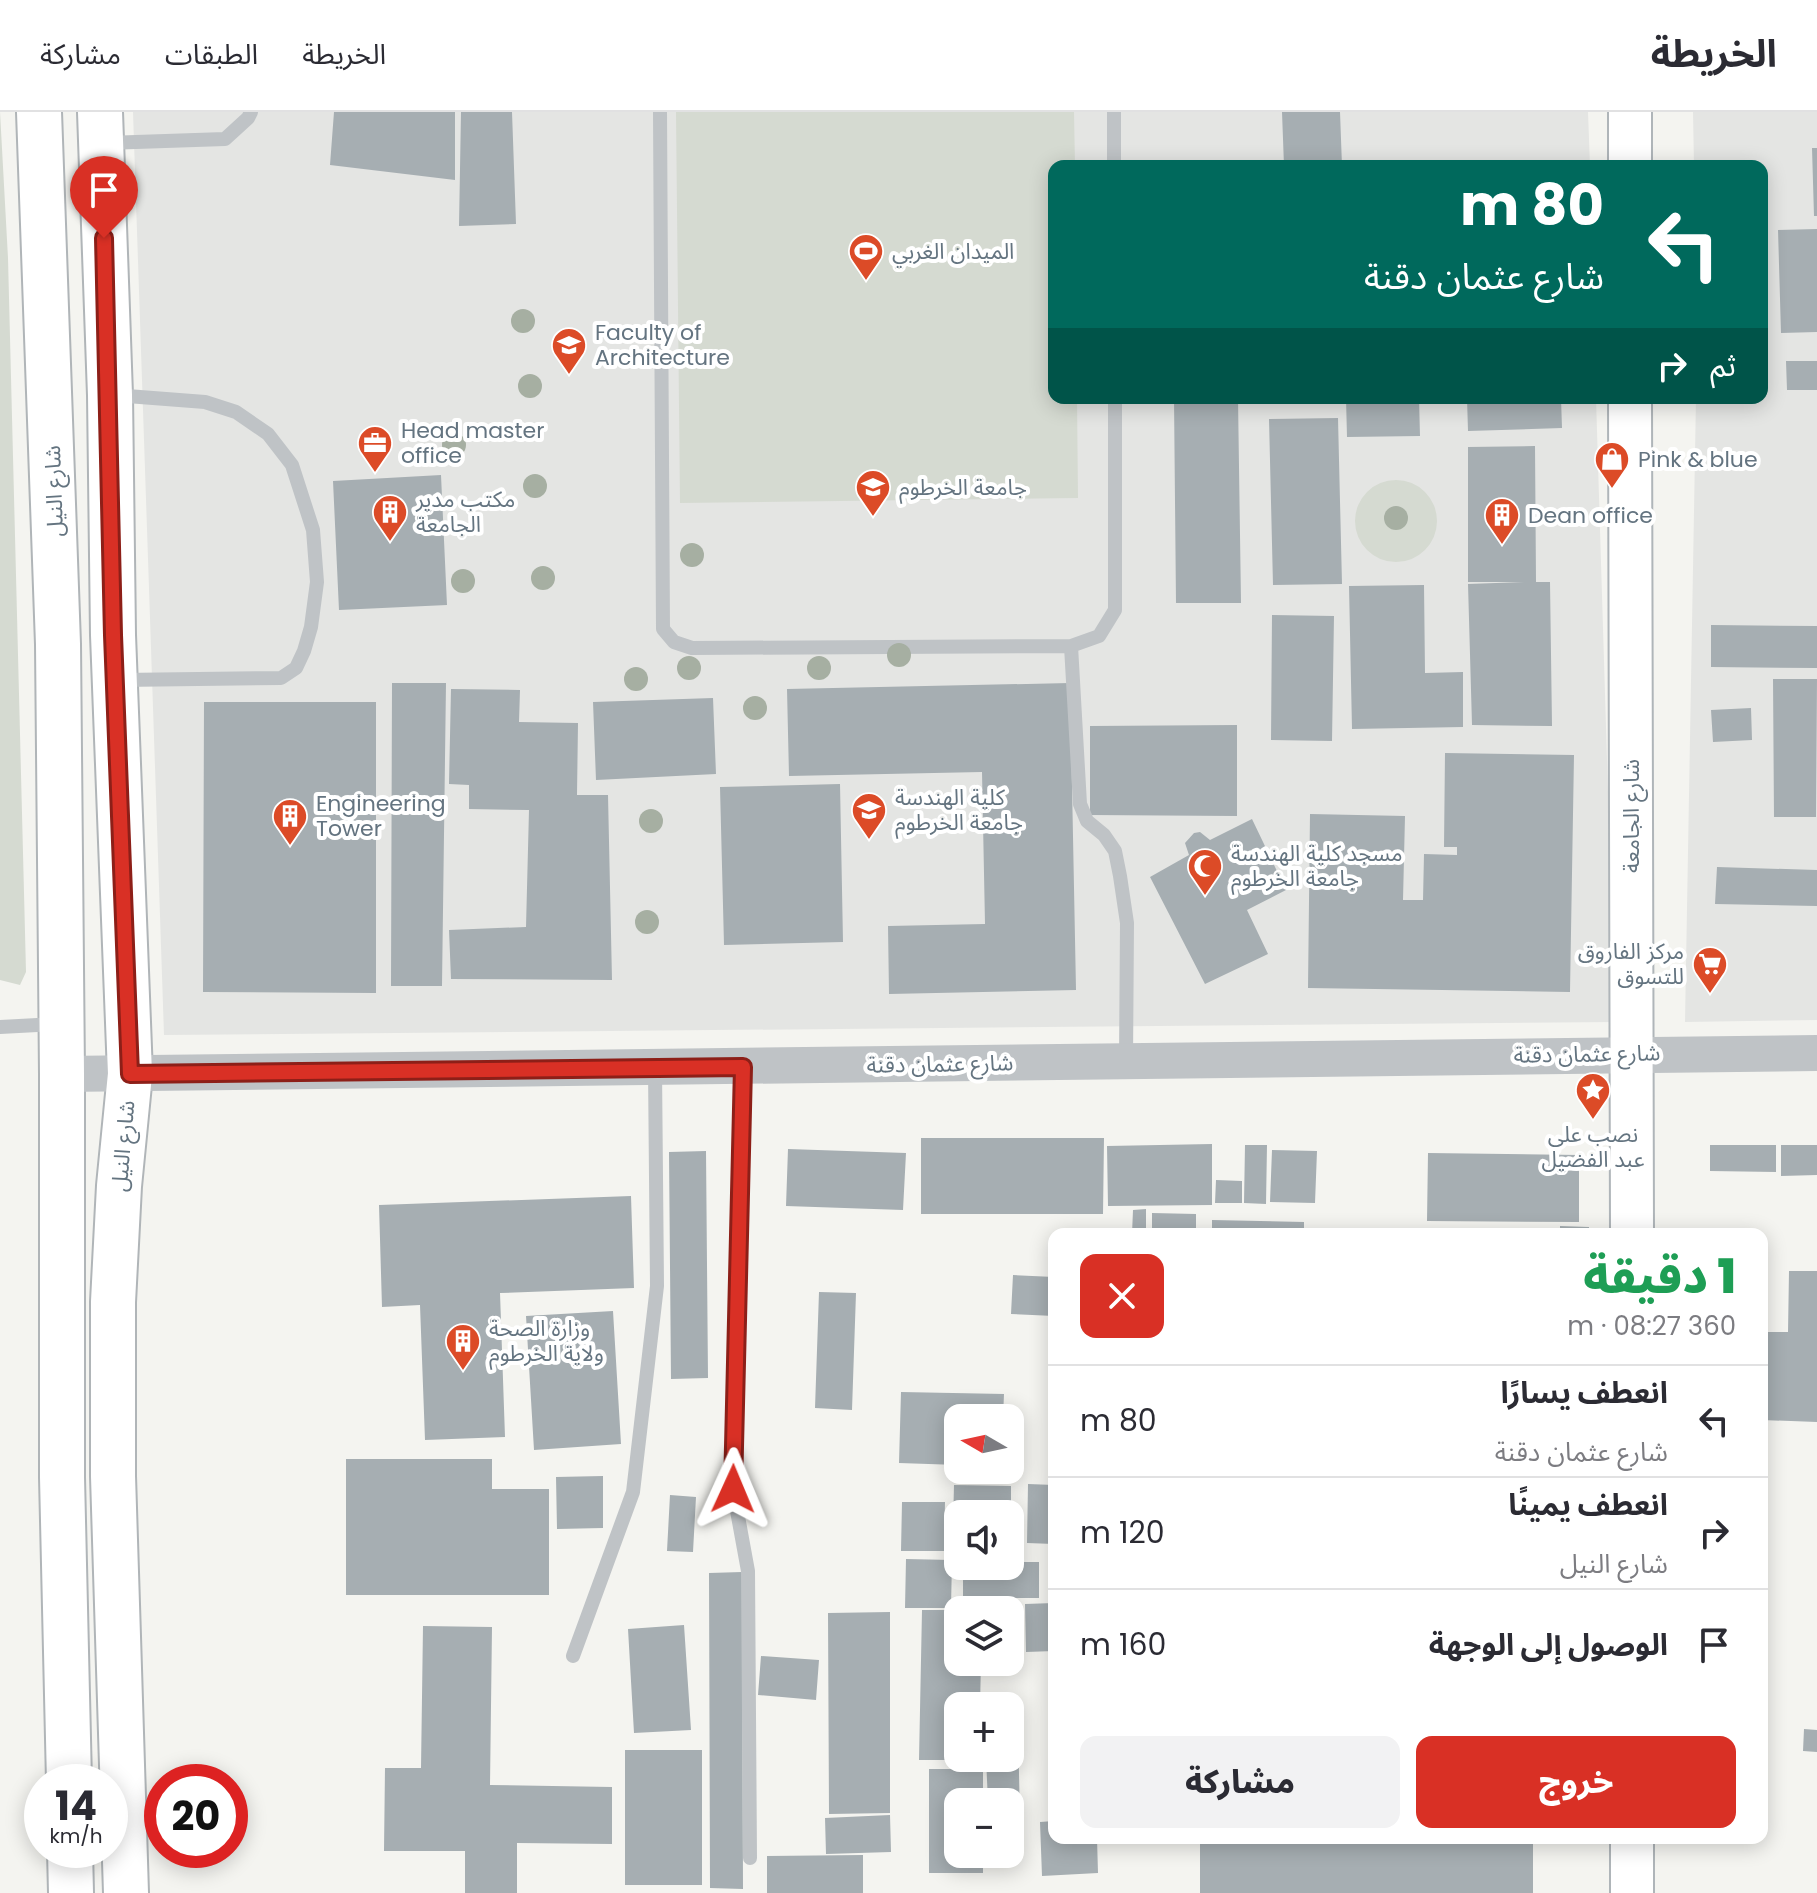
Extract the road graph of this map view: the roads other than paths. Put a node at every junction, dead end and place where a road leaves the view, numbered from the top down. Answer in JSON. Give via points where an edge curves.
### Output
{"nodes":[{"id":1,"x":39,"y":112,"type":"edge"},
{"id":2,"x":251,"y":112,"type":"edge"},
{"id":3,"x":660,"y":112,"type":"edge"},
{"id":4,"x":1114,"y":112,"type":"edge"},
{"id":5,"x":1630,"y":112,"type":"edge"},
{"id":6,"x":101,"y":128,"type":"edge"},
{"id":7,"x":1114,"y":160,"type":"edge"},
{"id":8,"x":1630,"y":160,"type":"edge"},
{"id":9,"x":110,"y":395,"type":"junction"},
{"id":10,"x":1115,"y":404,"type":"edge"},
{"id":11,"x":1630,"y":404,"type":"edge"},
{"id":12,"x":1071,"y":646,"type":"junction"},
{"id":13,"x":115,"y":680,"type":"junction"},
{"id":14,"x":61,"y":1023,"type":"junction"},
{"id":15,"x":0,"y":1027,"type":"edge"},
{"id":16,"x":1631,"y":1053,"type":"junction"},
{"id":17,"x":1817,"y":1053,"type":"edge"},
{"id":18,"x":1126,"y":1062,"type":"junction"},
{"id":19,"x":655,"y":1067,"type":"junction"},
{"id":20,"x":743,"y":1067,"type":"junction"},
{"id":21,"x":62,"y":1074,"type":"junction"},
{"id":22,"x":130,"y":1074,"type":"junction"},
{"id":23,"x":1632,"y":1228,"type":"edge"},
{"id":24,"x":573,"y":1656,"type":"dead end"},
{"id":25,"x":69,"y":1764,"type":"edge"},
{"id":26,"x":1632,"y":1844,"type":"edge"},
{"id":27,"x":750,"y":1858,"type":"dead end"},
{"id":28,"x":70,"y":1868,"type":"edge"},
{"id":29,"x":71,"y":1893,"type":"edge"},
{"id":30,"x":126,"y":1893,"type":"edge"},
{"id":31,"x":1632,"y":1893,"type":"edge"}],
"edges":[{"from":1,"to":14,"type":"main road","name":"شارع النيل","via":[[58,644]]},
{"from":2,"to":6,"type":"lane","via":[[225,139]]},
{"from":3,"to":12,"type":"lane","via":[[663,629],[674,642],[692,648]]},
{"from":4,"to":7,"type":"lane"},
{"from":5,"to":8,"type":"main road"},
{"from":6,"to":9,"type":"main road","name":"شارع النيل"},
{"from":9,"to":13,"type":"main road","name":"شارع النيل"},
{"from":9,"to":13,"type":"lane","via":[[205,402],[236,412],[268,434],[292,465],[313,530],[317,582],[304,651],[296,668],[281,678]]},
{"from":10,"to":12,"type":"lane","via":[[1115,610],[1099,636]]},
{"from":11,"to":16,"type":"main road","name":"شارع الجامعة"},
{"from":12,"to":18,"type":"lane","via":[[1080,804],[1087,821],[1115,851],[1127,923]]},
{"from":13,"to":22,"type":"main road","name":"شارع النيل"},
{"from":14,"to":15,"type":"lane"},
{"from":14,"to":21,"type":"main road","name":"شارع النيل"},
{"from":16,"to":17,"type":"street","name":"شارع عثمان دقنة"},
{"from":16,"to":18,"type":"street","name":"شارع عثمان دقنة"},
{"from":16,"to":23,"type":"main road","name":"شارع الجامعة"},
{"from":18,"to":20,"type":"street","name":"شارع عثمان دقنة"},
{"from":19,"to":20,"type":"street","name":"شارع عثمان دقنة"},
{"from":19,"to":22,"type":"street","name":"شارع عثمان دقنة"},
{"from":19,"to":24,"type":"lane","via":[[657,1286],[633,1492]]},
{"from":20,"to":27,"type":"lane","via":[[733,1489],[748,1571]]},
{"from":21,"to":22,"type":"street","name":"شارع عثمان دقنة"},
{"from":21,"to":25,"type":"main road","name":"شارع النيل"},
{"from":22,"to":30,"type":"main road","name":"شارع النيل","via":[[113,1302]]},
{"from":26,"to":31,"type":"main road"},
{"from":28,"to":29,"type":"main road"}]}
